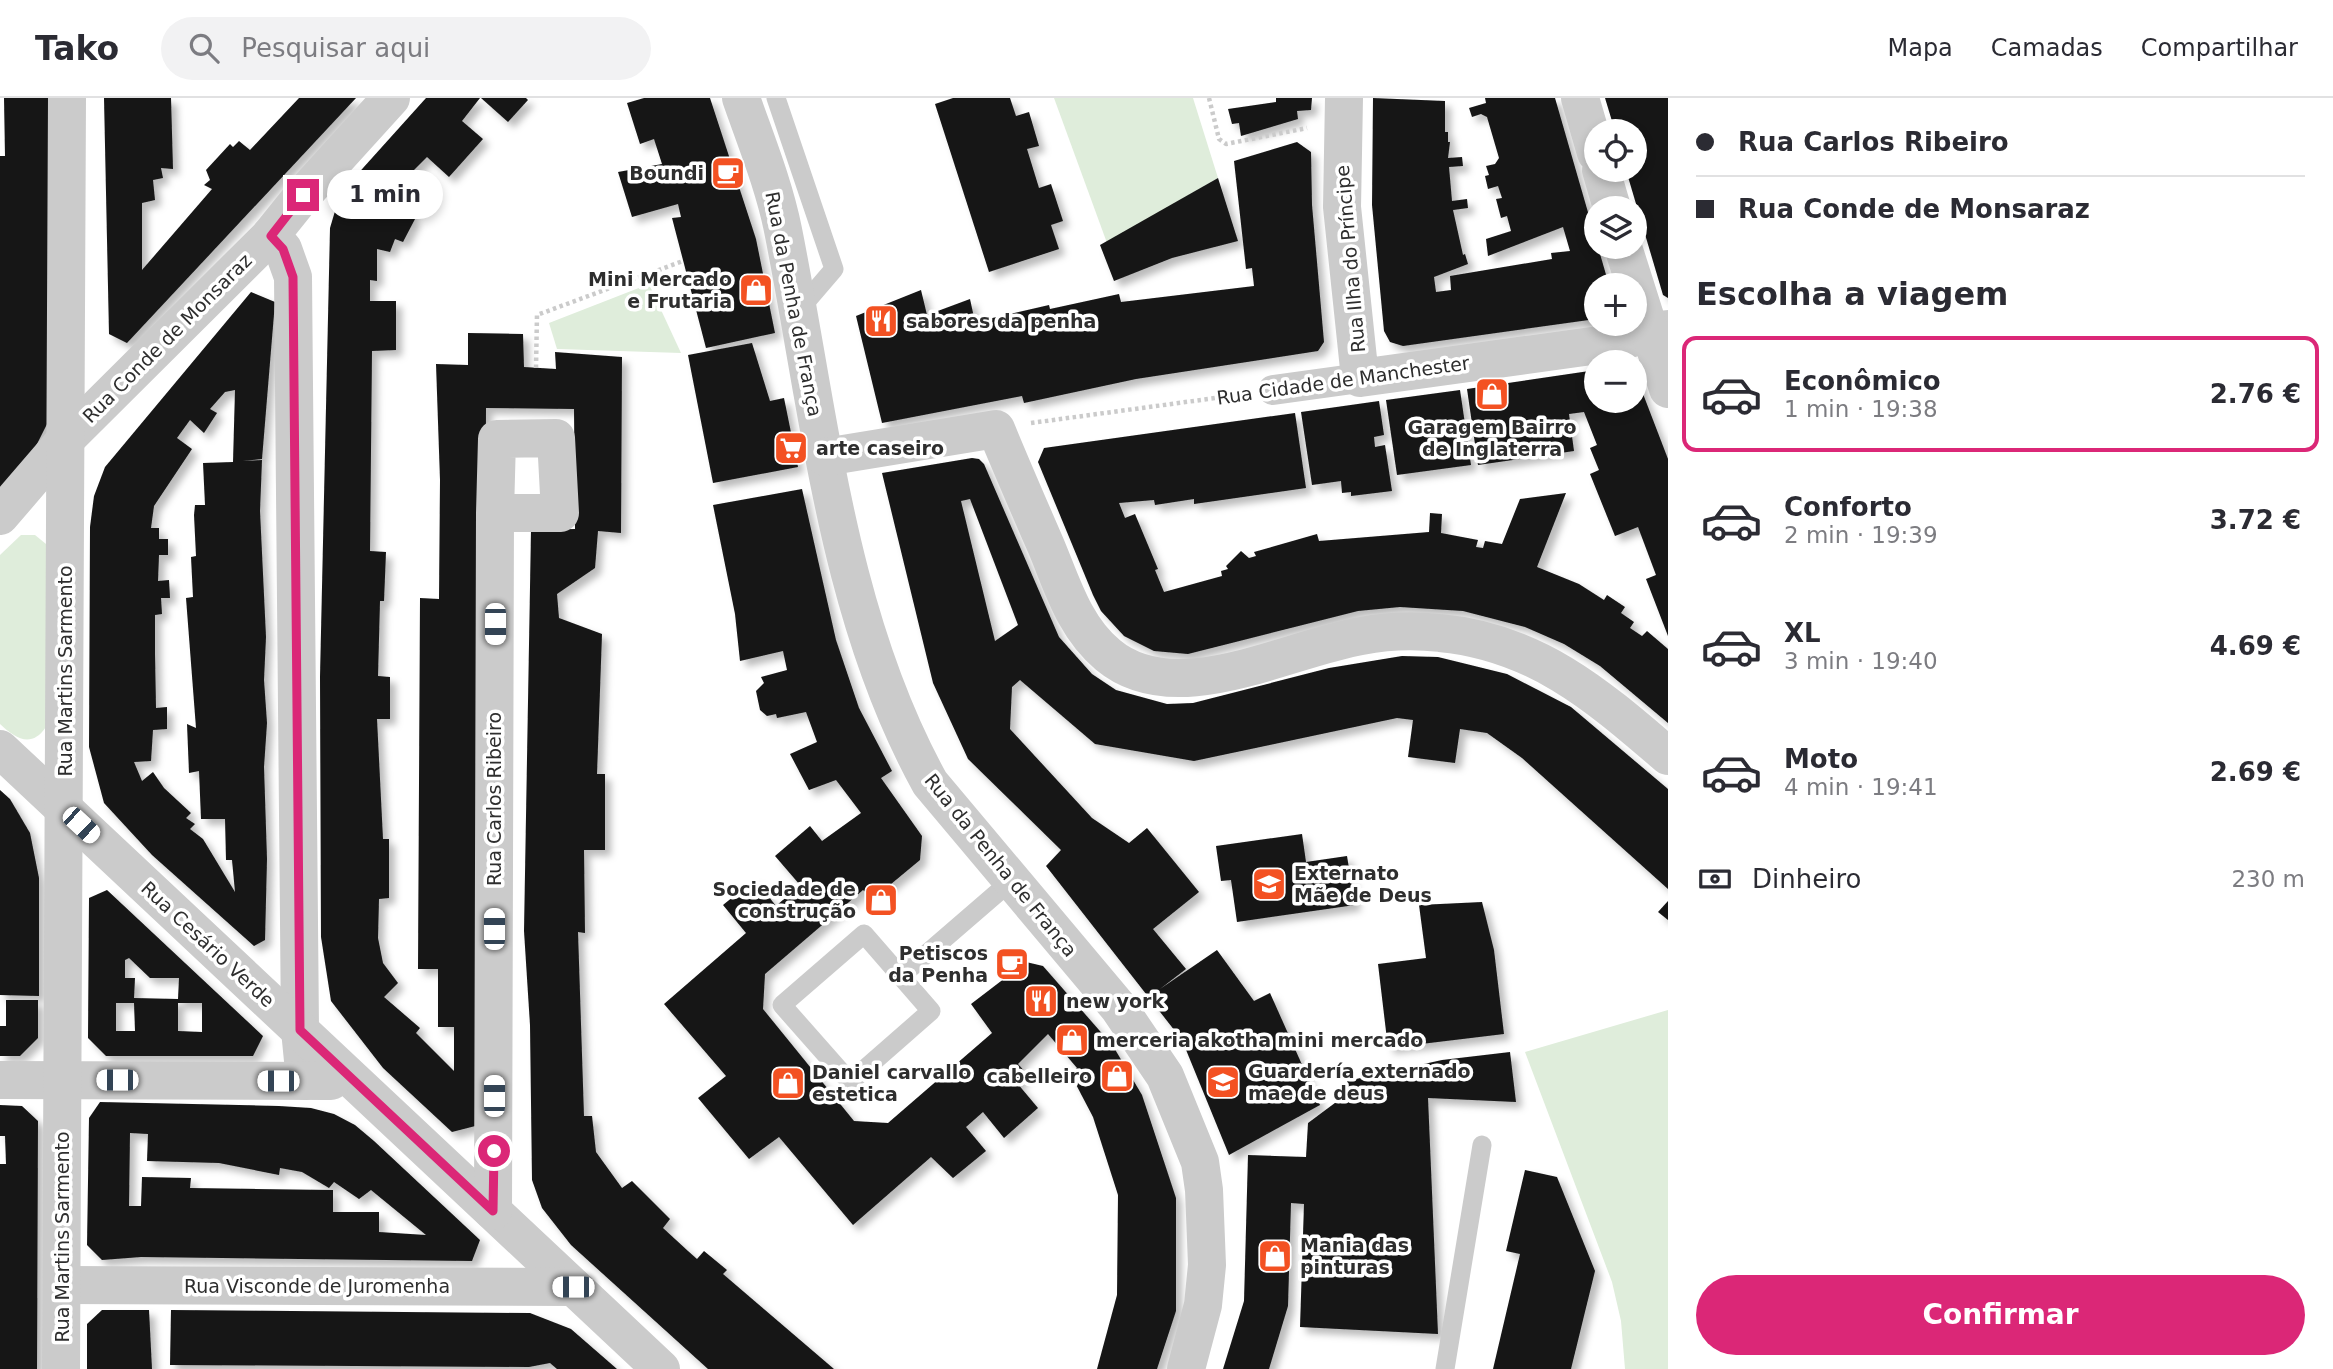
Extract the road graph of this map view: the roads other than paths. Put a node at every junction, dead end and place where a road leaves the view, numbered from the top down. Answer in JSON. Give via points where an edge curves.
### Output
{"nodes":[{"id":1,"x":67,"y":98,"type":"edge"},
{"id":2,"x":391,"y":98,"type":"edge"},
{"id":3,"x":741,"y":98,"type":"edge"},
{"id":4,"x":776,"y":98,"type":"edge"},
{"id":5,"x":1580,"y":98,"type":"edge"},
{"id":6,"x":1343,"y":113,"type":"edge"},
{"id":7,"x":1586,"y":119,"type":"edge"},
{"id":8,"x":271,"y":236,"type":"junction"},
{"id":9,"x":1628,"y":259,"type":"edge"},
{"id":10,"x":797,"y":312,"type":"junction"},
{"id":11,"x":1659,"y":331,"type":"edge"},
{"id":12,"x":1360,"y":378,"type":"junction"},
{"id":13,"x":1668,"y":389,"type":"edge"},
{"id":14,"x":1273,"y":390,"type":"road end"},
{"id":15,"x":66,"y":439,"type":"junction"},
{"id":16,"x":825,"y":457,"type":"junction"},
{"id":17,"x":495,"y":513,"type":"dead end"},
{"id":18,"x":0,"y":516,"type":"edge"},
{"id":19,"x":0,"y":749,"type":"edge"},
{"id":20,"x":1668,"y":756,"type":"edge"},
{"id":21,"x":64,"y":809,"type":"junction"},
{"id":22,"x":1011,"y":881,"type":"junction"},
{"id":23,"x":901,"y":976,"type":"junction"},
{"id":24,"x":300,"y":1030,"type":"junction"},
{"id":25,"x":0,"y":1080,"type":"edge"},
{"id":26,"x":63,"y":1080,"type":"junction"},
{"id":27,"x":305,"y":1081,"type":"junction"},
{"id":28,"x":354,"y":1081,"type":"junction"},
{"id":29,"x":1482,"y":1144,"type":"dead end"},
{"id":30,"x":493,"y":1211,"type":"junction"},
{"id":31,"x":62,"y":1285,"type":"junction"},
{"id":32,"x":573,"y":1287,"type":"junction"},
{"id":33,"x":61,"y":1369,"type":"edge"},
{"id":34,"x":661,"y":1369,"type":"edge"},
{"id":35,"x":1185,"y":1369,"type":"edge"},
{"id":36,"x":1445,"y":1369,"type":"edge"}],
"edges":[{"from":1,"to":15,"type":"street","name":"Rua Martins Sarmento"},
{"from":2,"to":8,"type":"street","name":"Rua Conde de Monsaraz"},
{"from":3,"to":10,"type":"street","name":"Rua da Penha de França","via":[[775,198]]},
{"from":4,"to":10,"type":"lane","via":[[834,268]]},
{"from":5,"to":7,"type":"street"},
{"from":6,"to":12,"type":"street","name":"Rua Ilha do Príncipe","via":[[1342,207]]},
{"from":8,"to":15,"type":"street","name":"Rua Conde de Monsaraz"},
{"from":8,"to":24,"type":"street","via":[[283,249],[293,277]]},
{"from":9,"to":11,"type":"street"},
{"from":10,"to":16,"type":"street","name":"Rua da Penha de França"},
{"from":11,"to":12,"type":"street","name":"Rua Cidade de Manchester","via":[[1614,342]]},
{"from":11,"to":13,"type":"street"},
{"from":12,"to":14,"type":"street","name":"Rua Cidade de Manchester"},
{"from":15,"to":18,"type":"street","name":"Rua Conde de Monsaraz"},
{"from":15,"to":21,"type":"street","name":"Rua Martins Sarmento"},
{"from":16,"to":20,"type":"street","via":[[1007,427],[1080,624],[1109,656],[1147,675],[1190,679],[1362,635],[1427,632],[1479,639],[1517,650],[1586,687]]},
{"from":16,"to":22,"type":"street","name":"Rua da Penha de França","via":[[852,582],[909,745],[930,783]]},
{"from":17,"to":30,"type":"street","name":"Rua Carlos Ribeiro"},
{"from":19,"to":21,"type":"street","name":"Rua Cesário Verde"},
{"from":21,"to":24,"type":"street","name":"Rua Cesário Verde"},
{"from":21,"to":26,"type":"street","name":"Rua Martins Sarmento"},
{"from":22,"to":23,"type":"lane"},
{"from":22,"to":35,"type":"street","name":"Rua da Penha de França","via":[[1119,1008],[1157,1065],[1200,1162],[1207,1265],[1203,1305]]},
{"from":23,"to":23,"type":"lane","via":[[864,934],[782,1005],[849,1082],[931,1011]]},
{"from":24,"to":27,"type":"street"},
{"from":24,"to":28,"type":"street","name":"Rua Cesário Verde"},
{"from":25,"to":26,"type":"street"},
{"from":26,"to":27,"type":"street"},
{"from":26,"to":31,"type":"street","name":"Rua Martins Sarmento"},
{"from":27,"to":28,"type":"street"},
{"from":28,"to":30,"type":"street","name":"Rua Cesário Verde"},
{"from":29,"to":36,"type":"lane"},
{"from":30,"to":32,"type":"street","name":"Rua Cesário Verde"},
{"from":31,"to":32,"type":"street","name":"Rua Visconde de Juromenha"},
{"from":31,"to":33,"type":"street","name":"Rua Martins Sarmento"},
{"from":32,"to":34,"type":"street","name":"Rua Cesário Verde"}]}
